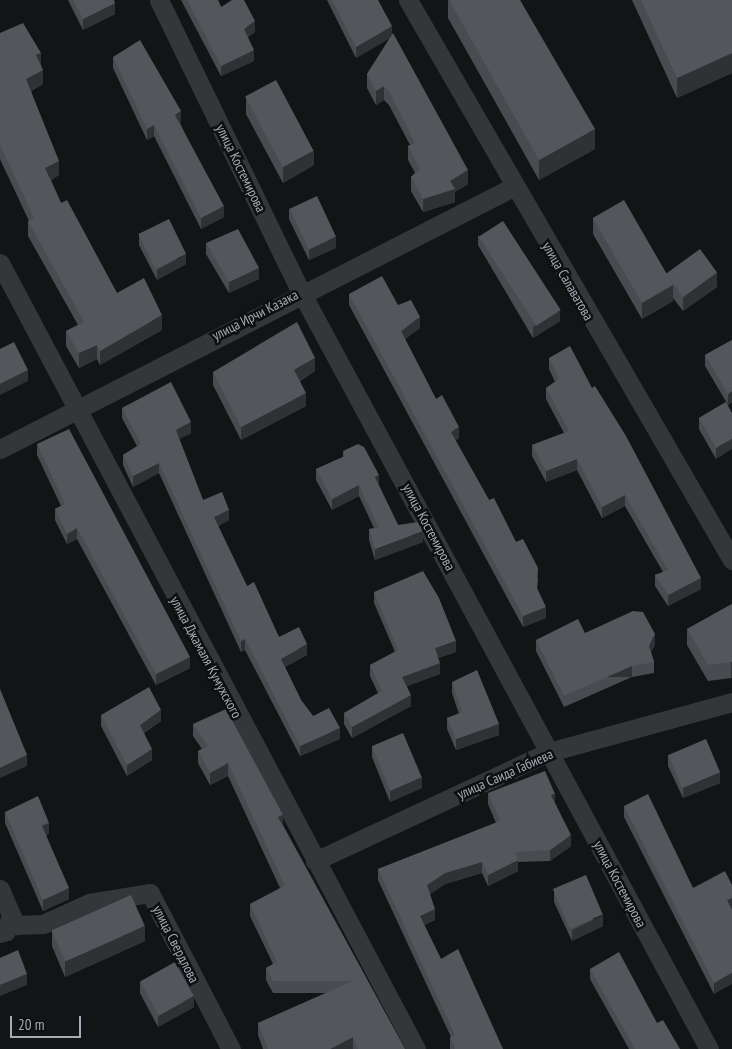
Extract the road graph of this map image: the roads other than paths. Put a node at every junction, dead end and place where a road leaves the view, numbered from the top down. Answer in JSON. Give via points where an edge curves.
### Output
{"nodes":[{"id":1,"x":158,"y":0,"type":"edge"},
{"id":2,"x":408,"y":0,"type":"edge"},
{"id":3,"x":513,"y":187,"type":"junction"},
{"id":4,"x":0,"y":263,"type":"edge"},
{"id":5,"x":301,"y":292,"type":"junction"},
{"id":6,"x":75,"y":408,"type":"junction"},
{"id":7,"x":0,"y":449,"type":"edge"},
{"id":8,"x":732,"y":560,"type":"edge"},
{"id":9,"x":732,"y":702,"type":"edge"},
{"id":10,"x":549,"y":752,"type":"junction"},
{"id":11,"x":315,"y":861,"type":"junction"},
{"id":12,"x":0,"y":889,"type":"edge"},
{"id":13,"x":11,"y":915,"type":"junction"},
{"id":14,"x":0,"y":933,"type":"edge"},
{"id":15,"x":231,"y":1049,"type":"edge"},
{"id":16,"x":416,"y":1049,"type":"edge"},
{"id":17,"x":709,"y":1049,"type":"edge"}],
"edges":[{"from":1,"to":5,"type":"street","name":"улица Костемирова"},
{"from":2,"to":3,"type":"street","name":"улица Салаватова"},
{"from":3,"to":5,"type":"street","name":"улица Ирчи Казака"},
{"from":3,"to":8,"type":"street","name":"улица Салаватова"},
{"from":4,"to":6,"type":"street","name":"улица Джамаля Кумухского"},
{"from":5,"to":6,"type":"street","name":"улица Ирчи Казака"},
{"from":5,"to":10,"type":"street","name":"улица Костемирова"},
{"from":6,"to":7,"type":"street","name":"улица Ирчи Казака"},
{"from":6,"to":11,"type":"street","name":"улица Джамаля Кумухского"},
{"from":9,"to":10,"type":"street","name":"улица Саида Габиева"},
{"from":10,"to":11,"type":"street","name":"улица Саида Габиева"},
{"from":10,"to":17,"type":"street","name":"улица Костемирова"},
{"from":11,"to":16,"type":"street","name":"улица Джамаля Кумухского"},
{"from":12,"to":13,"type":"street"},
{"from":13,"to":14,"type":"street","via":[[6,931]]},
{"from":13,"to":15,"type":"street","name":"улица Свердлова","via":[[17,925],[43,924],[89,903],[150,893]]}]}
